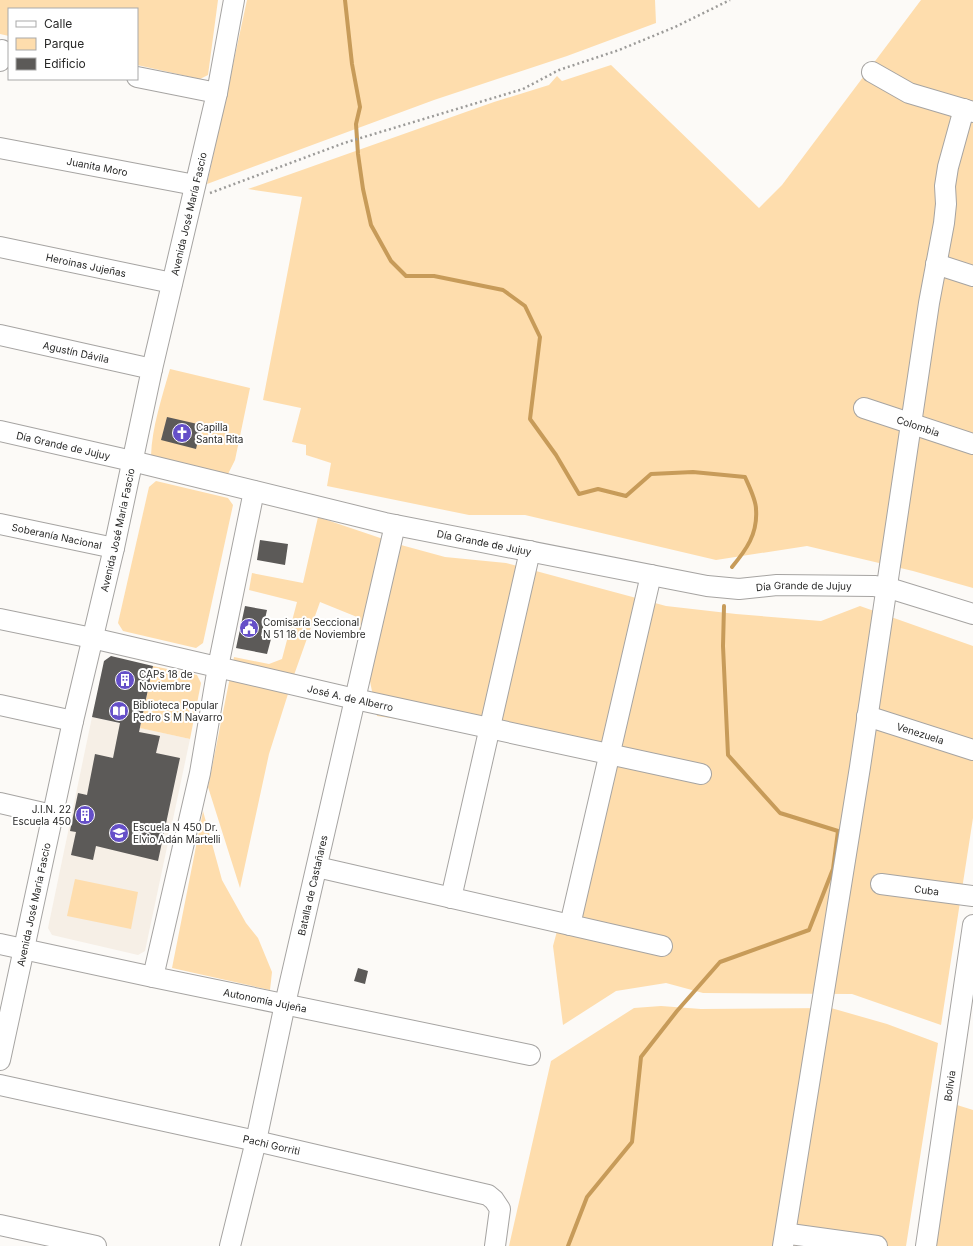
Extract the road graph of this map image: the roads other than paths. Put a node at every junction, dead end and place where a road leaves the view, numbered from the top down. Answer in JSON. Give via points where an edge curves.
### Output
{"nodes":[{"id":1,"x":234,"y":0,"type":"edge"},
{"id":2,"x":872,"y":72,"type":"dead end"},
{"id":3,"x":138,"y":77,"type":"edge"},
{"id":4,"x":217,"y":93,"type":"junction"},
{"id":5,"x":968,"y":110,"type":"edge"},
{"id":6,"x":0,"y":148,"type":"edge"},
{"id":7,"x":195,"y":185,"type":"junction"},
{"id":8,"x":0,"y":247,"type":"edge"},
{"id":9,"x":936,"y":264,"type":"junction"},
{"id":10,"x":973,"y":276,"type":"edge"},
{"id":11,"x":172,"y":283,"type":"junction"},
{"id":12,"x":0,"y":335,"type":"edge"},
{"id":13,"x":152,"y":369,"type":"junction"},
{"id":14,"x":864,"y":408,"type":"dead end"},
{"id":15,"x":911,"y":424,"type":"junction"},
{"id":16,"x":0,"y":431,"type":"edge"},
{"id":17,"x":973,"y":444,"type":"edge"},
{"id":18,"x":132,"y":461,"type":"junction"},
{"id":19,"x":254,"y":492,"type":"junction"},
{"id":20,"x":0,"y":524,"type":"edge"},
{"id":21,"x":395,"y":525,"type":"junction"},
{"id":22,"x":114,"y":548,"type":"junction"},
{"id":23,"x":530,"y":551,"type":"junction"},
{"id":24,"x":651,"y":575,"type":"junction"},
{"id":25,"x":886,"y":587,"type":"junction"},
{"id":26,"x":973,"y":614,"type":"edge"},
{"id":27,"x":0,"y":619,"type":"edge"},
{"id":28,"x":92,"y":638,"type":"junction"},
{"id":29,"x":218,"y":668,"type":"junction"},
{"id":30,"x":355,"y":699,"type":"junction"},
{"id":31,"x":0,"y":705,"type":"edge"},
{"id":32,"x":867,"y":716,"type":"junction"},
{"id":33,"x":73,"y":721,"type":"junction"},
{"id":34,"x":490,"y":728,"type":"junction"},
{"id":35,"x":973,"y":750,"type":"edge"},
{"id":36,"x":610,"y":754,"type":"junction"},
{"id":37,"x":701,"y":774,"type":"dead end"},
{"id":38,"x":0,"y":803,"type":"edge"},
{"id":39,"x":52,"y":815,"type":"junction"},
{"id":40,"x":317,"y":867,"type":"junction"},
{"id":41,"x":881,"y":884,"type":"dead end"},
{"id":42,"x":973,"y":896,"type":"edge"},
{"id":43,"x":451,"y":898,"type":"junction"},
{"id":44,"x":570,"y":925,"type":"junction"},
{"id":45,"x":973,"y":925,"type":"edge"},
{"id":46,"x":0,"y":944,"type":"edge"},
{"id":47,"x":662,"y":946,"type":"dead end"},
{"id":48,"x":24,"y":949,"type":"junction"},
{"id":49,"x":153,"y":977,"type":"junction"},
{"id":50,"x":285,"y":1004,"type":"junction"},
{"id":51,"x":964,"y":1041,"type":"edge"},
{"id":52,"x":530,"y":1055,"type":"dead end"},
{"id":53,"x":0,"y":1060,"type":"edge"},
{"id":54,"x":0,"y":1085,"type":"edge"},
{"id":55,"x":256,"y":1141,"type":"junction"},
{"id":56,"x":0,"y":1224,"type":"edge"},
{"id":57,"x":787,"y":1240,"type":"edge"},
{"id":58,"x":96,"y":1246,"type":"edge"},
{"id":59,"x":230,"y":1246,"type":"edge"},
{"id":60,"x":495,"y":1246,"type":"edge"},
{"id":61,"x":877,"y":1246,"type":"edge"},
{"id":62,"x":926,"y":1246,"type":"edge"}],
"edges":[{"from":1,"to":4,"type":"street","name":"Avenida José María Fascio"},
{"from":2,"to":5,"type":"street","via":[[909,93]]},
{"from":3,"to":4,"type":"street"},
{"from":4,"to":7,"type":"street","name":"Avenida José María Fascio"},
{"from":5,"to":9,"type":"street","via":[[948,167],[944,223]]},
{"from":6,"to":7,"type":"street","name":"Juanita Moro"},
{"from":7,"to":11,"type":"street","name":"Avenida José María Fascio"},
{"from":8,"to":11,"type":"street","name":"Heroinas Jujeñas"},
{"from":9,"to":10,"type":"street"},
{"from":9,"to":15,"type":"street"},
{"from":11,"to":13,"type":"street","name":"Avenida José María Fascio"},
{"from":12,"to":13,"type":"street","name":"Agustín Dávila"},
{"from":13,"to":18,"type":"street","name":"Avenida José María Fascio"},
{"from":14,"to":15,"type":"street","name":"Colombia"},
{"from":15,"to":17,"type":"street","name":"Colombia"},
{"from":15,"to":25,"type":"street"},
{"from":16,"to":18,"type":"street","name":"Día Grande de Jujuy"},
{"from":18,"to":19,"type":"street","name":"Día Grande de Jujuy"},
{"from":18,"to":22,"type":"street","name":"Avenida José María Fascio"},
{"from":19,"to":21,"type":"street","name":"Día Grande de Jujuy"},
{"from":19,"to":29,"type":"street"},
{"from":20,"to":22,"type":"street","name":"Soberanía Nacional"},
{"from":21,"to":23,"type":"street","name":"Día Grande de Jujuy"},
{"from":21,"to":30,"type":"street","name":"Batalla de Castañares"},
{"from":22,"to":28,"type":"street","name":"Avenida José María Fascio"},
{"from":23,"to":24,"type":"street","name":"Día Grande de Jujuy"},
{"from":23,"to":34,"type":"street"},
{"from":24,"to":25,"type":"street","name":"Día Grande de Jujuy","via":[[739,589],[777,585]]},
{"from":24,"to":36,"type":"street"},
{"from":25,"to":26,"type":"street","name":"Día Grande de Jujuy"},
{"from":25,"to":32,"type":"street"},
{"from":27,"to":28,"type":"street","name":"José A. de Alberro"},
{"from":28,"to":29,"type":"street","name":"José A. de Alberro"},
{"from":28,"to":33,"type":"street","name":"Avenida José María Fascio"},
{"from":29,"to":30,"type":"street","name":"José A. de Alberro"},
{"from":29,"to":49,"type":"street","via":[[200,773]]},
{"from":30,"to":34,"type":"street","name":"José A. de Alberro"},
{"from":30,"to":40,"type":"street","name":"Batalla de Castañares"},
{"from":31,"to":33,"type":"street"},
{"from":32,"to":35,"type":"street","name":"Venezuela"},
{"from":32,"to":57,"type":"street"},
{"from":33,"to":39,"type":"street","name":"Avenida José María Fascio"},
{"from":34,"to":36,"type":"street","name":"José A. de Alberro"},
{"from":34,"to":43,"type":"street"},
{"from":36,"to":37,"type":"street","name":"José A. de Alberro"},
{"from":36,"to":44,"type":"street"},
{"from":38,"to":39,"type":"street"},
{"from":39,"to":48,"type":"street","name":"Avenida José María Fascio"},
{"from":40,"to":43,"type":"street"},
{"from":40,"to":50,"type":"street","name":"Batalla de Castañares"},
{"from":41,"to":42,"type":"street","name":"Cuba"},
{"from":43,"to":44,"type":"street"},
{"from":44,"to":47,"type":"street"},
{"from":45,"to":51,"type":"street","name":"Bolivia"},
{"from":46,"to":48,"type":"street","name":"Autonomía Jujeña"},
{"from":48,"to":49,"type":"street","name":"Autonomía Jujeña"},
{"from":48,"to":53,"type":"street","name":"Avenida José María Fascio"},
{"from":49,"to":50,"type":"street","name":"Autonomía Jujeña"},
{"from":50,"to":52,"type":"street","name":"Autonomía Jujeña"},
{"from":50,"to":55,"type":"street","name":"Batalla de Castañares"},
{"from":51,"to":62,"type":"street","name":"Bolivia"},
{"from":54,"to":55,"type":"street","name":"Pachi Gorriti"},
{"from":55,"to":59,"type":"street","name":"Batalla de Castañares"},
{"from":55,"to":60,"type":"street","name":"Pachi Gorriti","via":[[488,1195],[500,1209]]},
{"from":56,"to":58,"type":"street"},
{"from":57,"to":61,"type":"street"}]}
